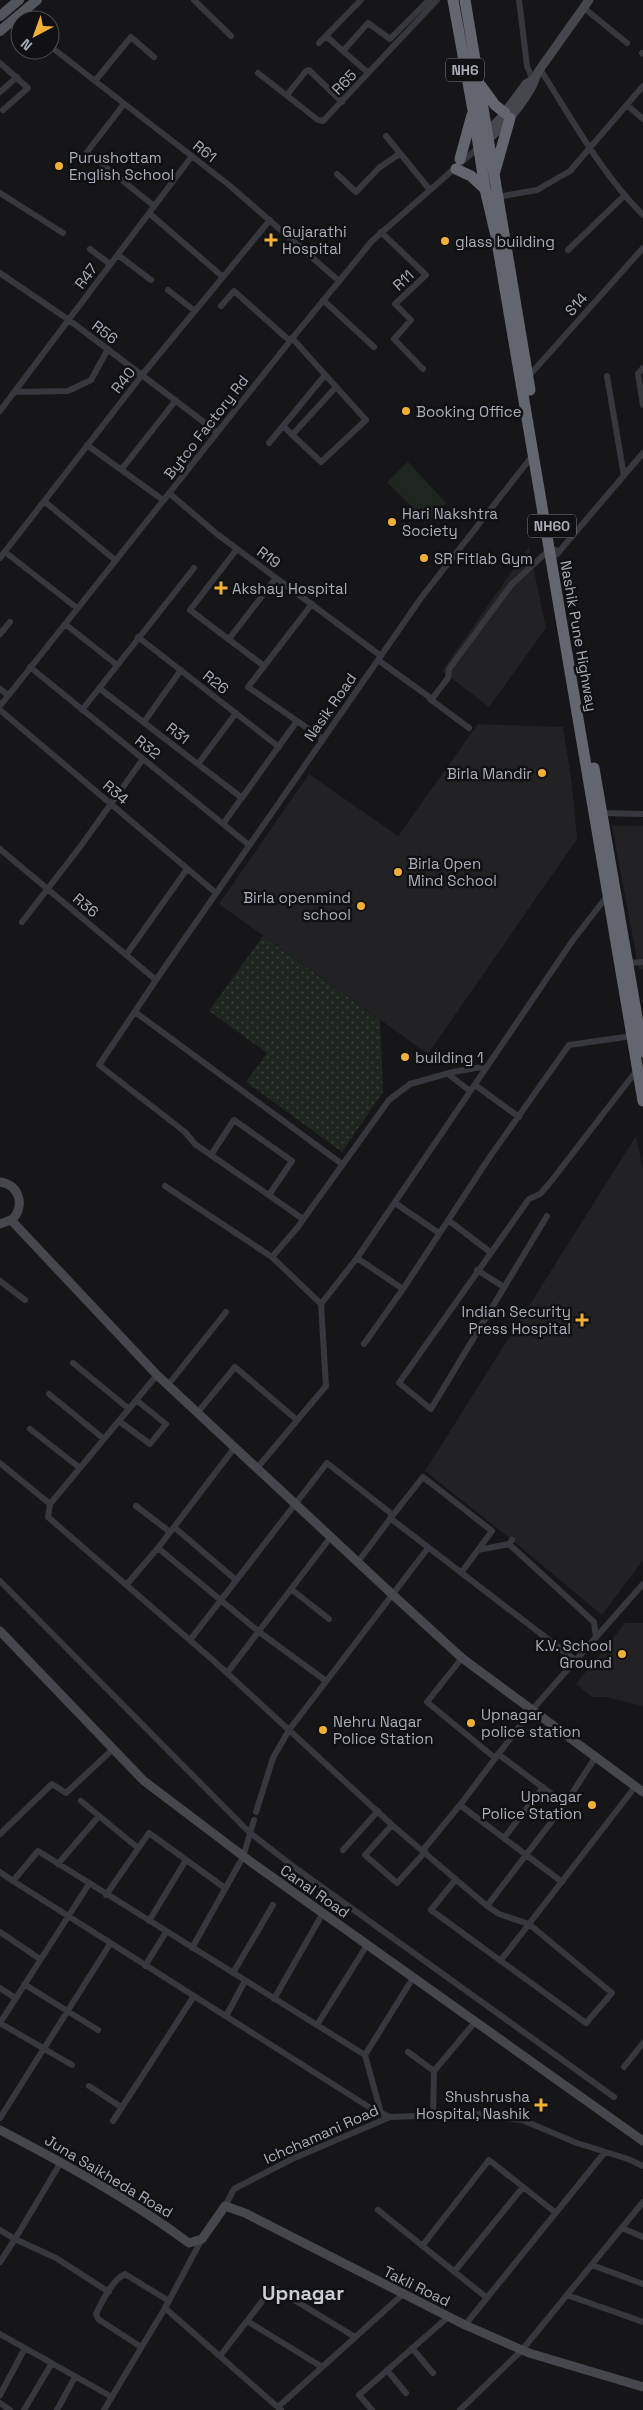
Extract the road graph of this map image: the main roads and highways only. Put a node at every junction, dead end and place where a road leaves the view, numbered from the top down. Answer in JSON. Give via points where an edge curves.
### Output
{"nodes":[{"id":1,"x":19,"y":0,"type":"edge"},
{"id":2,"x":37,"y":0,"type":"edge"},
{"id":3,"x":453,"y":0,"type":"edge"},
{"id":4,"x":465,"y":0,"type":"edge"},
{"id":5,"x":27,"y":10,"type":"edge"},
{"id":6,"x":0,"y":16,"type":"edge"},
{"id":7,"x":478,"y":82,"type":"junction"},
{"id":8,"x":473,"y":110,"type":"junction"},
{"id":9,"x":483,"y":139,"type":"junction"},
{"id":10,"x":494,"y":175,"type":"junction"},
{"id":11,"x":485,"y":189,"type":"junction"},
{"id":12,"x":554,"y":552,"type":"junction"},
{"id":13,"x":611,"y":894,"type":"junction"},
{"id":14,"x":638,"y":1029,"type":"edge"},
{"id":15,"x":643,"y":1052,"type":"edge"},
{"id":16,"x":643,"y":1101,"type":"edge"}],
"edges":[{"from":1,"to":6,"type":"main road"},
{"from":2,"to":5,"type":"main road"},
{"from":3,"to":8,"type":"highway","name":"Nashik Pune Highway","number":"NH6"},
{"from":4,"to":7,"type":"highway","name":"Nashik Pune Highway","number":"NH60"},
{"from":7,"to":9,"type":"highway","name":"Nashik Pune Highway","number":"NH60"},
{"from":7,"to":10,"type":"highway","via":[[507,116]]},
{"from":8,"to":9,"type":"highway","name":"Nashik Pune Highway","number":"NH6"},
{"from":8,"to":11,"type":"highway","via":[[458,164]]},
{"from":9,"to":10,"type":"highway","name":"Nashik Pune Highway","number":"NH60"},
{"from":9,"to":11,"type":"highway","name":"Nashik Pune Highway","number":"NH60"},
{"from":10,"to":12,"type":"highway","name":"Nashik Pune Highway","number":"NH60"},
{"from":11,"to":12,"type":"highway","name":"Nashik Pune Highway","number":"NH60","via":[[533,455]]},
{"from":12,"to":13,"type":"highway","name":"Nashik Pune Highway","number":"NH60"},
{"from":12,"to":13,"type":"highway","name":"Nashik Pune Highway","number":"NH60","via":[[602,813]]},
{"from":13,"to":14,"type":"highway","name":"Nashik Pune Highway","number":"NH60"},
{"from":13,"to":14,"type":"highway","name":"Nashik Pune Highway","number":"NH60","via":[[628,963]]},
{"from":14,"to":15,"type":"highway","name":"Nashik Pune Highway","number":"NH60"},
{"from":14,"to":16,"type":"highway","name":"Nashik Pune Highway","number":"NH60","via":[[638,1069]]}]}
